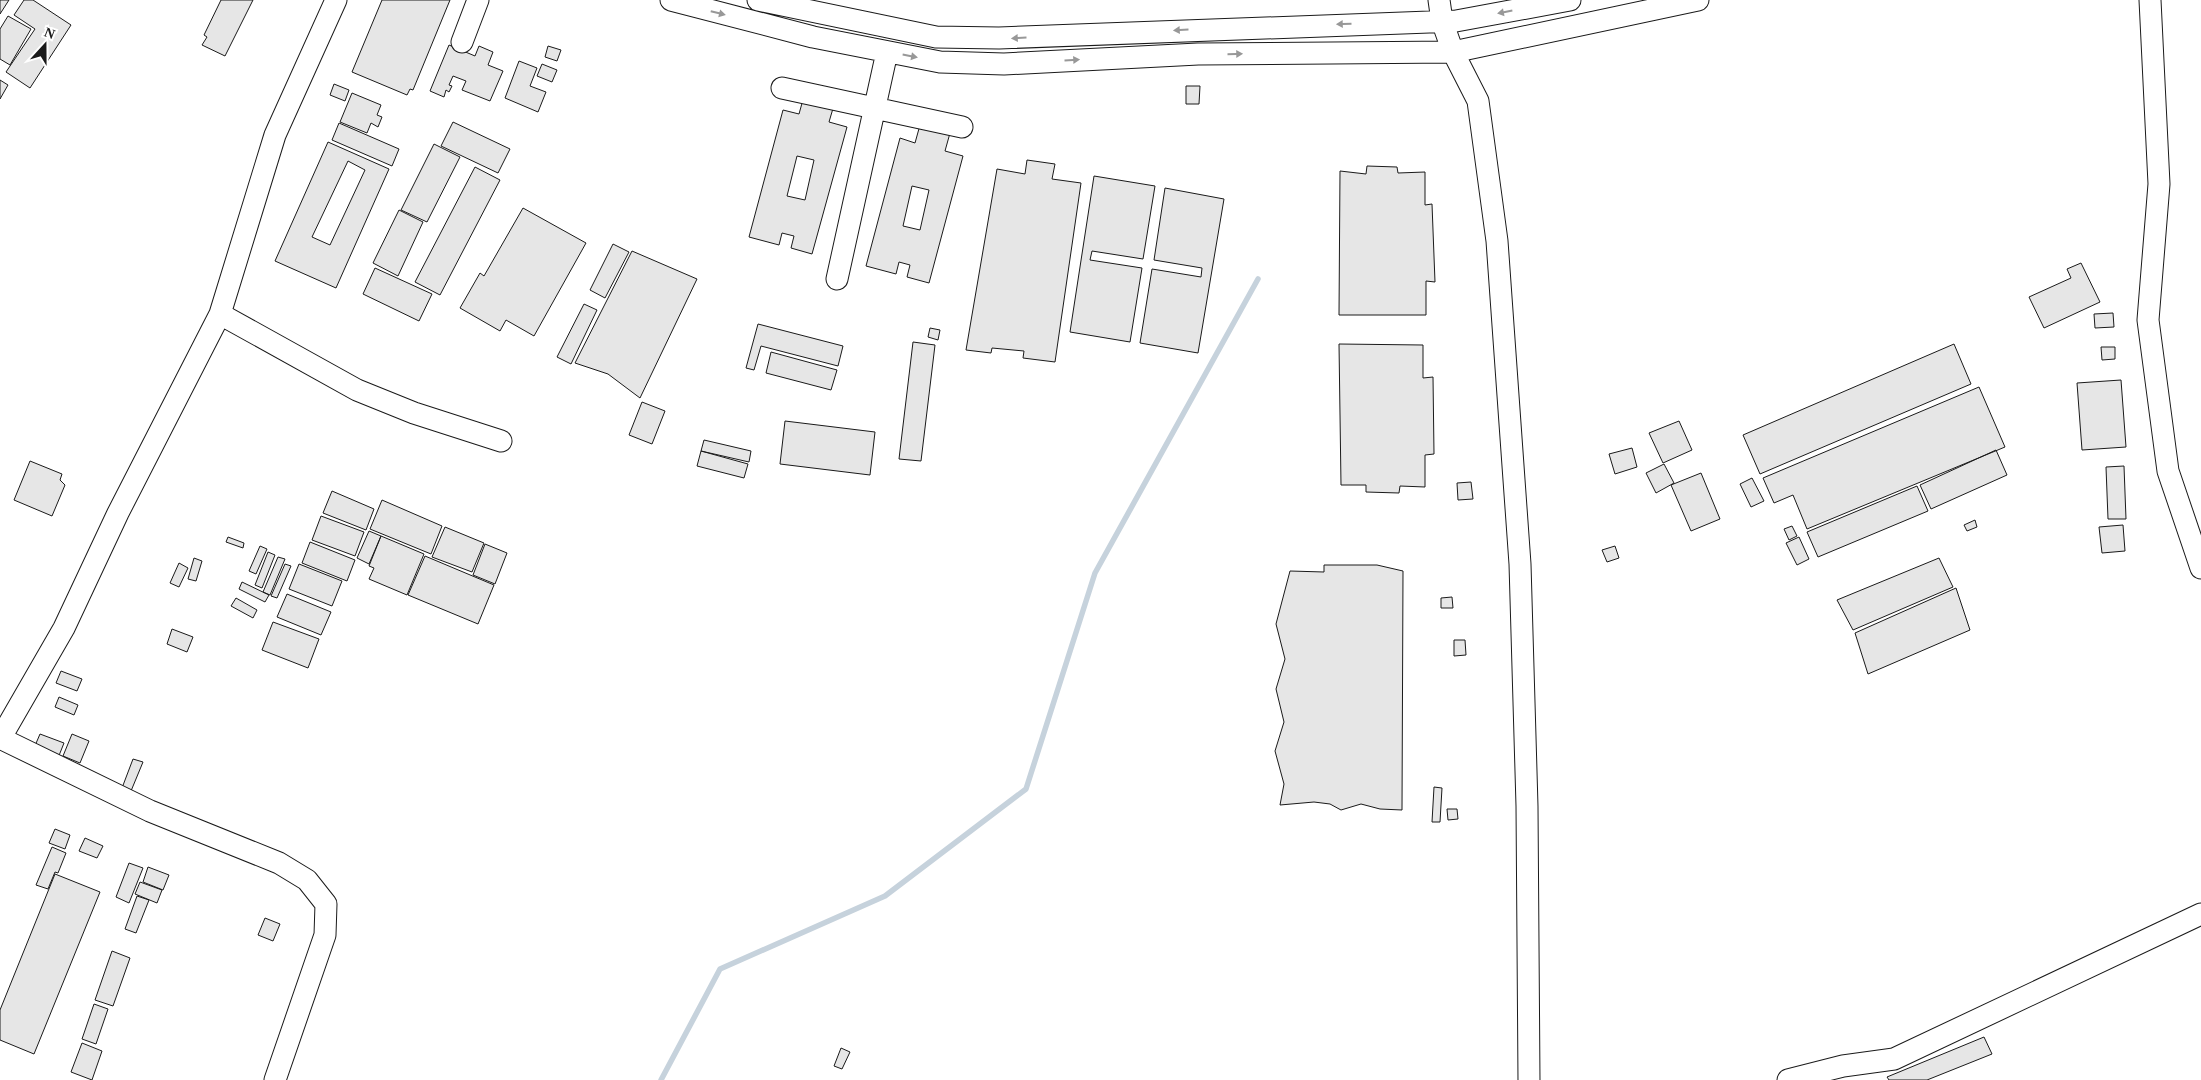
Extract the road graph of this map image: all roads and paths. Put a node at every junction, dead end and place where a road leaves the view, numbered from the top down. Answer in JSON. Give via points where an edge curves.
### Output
{"nodes":[{"id":1,"x":336,"y":0,"type":"edge"},
{"id":2,"x":478,"y":0,"type":"edge"},
{"id":3,"x":671,"y":0,"type":"edge"},
{"id":4,"x":758,"y":0,"type":"edge"},
{"id":5,"x":1439,"y":0,"type":"edge"},
{"id":6,"x":1570,"y":0,"type":"edge"},
{"id":7,"x":1698,"y":0,"type":"edge"},
{"id":8,"x":2150,"y":0,"type":"edge"},
{"id":9,"x":846,"y":20,"type":"junction"},
{"id":10,"x":1442,"y":21,"type":"junction"},
{"id":11,"x":462,"y":42,"type":"dead end"},
{"id":12,"x":842,"y":43,"type":"junction"},
{"id":13,"x":887,"y":52,"type":"junction"},
{"id":14,"x":1453,"y":52,"type":"junction"},
{"id":15,"x":782,"y":88,"type":"dead end"},
{"id":16,"x":874,"y":109,"type":"junction"},
{"id":17,"x":962,"y":127,"type":"dead end"},
{"id":18,"x":836,"y":279,"type":"dead end"},
{"id":19,"x":220,"y":314,"type":"junction"},
{"id":20,"x":501,"y":441,"type":"dead end"},
{"id":21,"x":2201,"y":568,"type":"edge"},
{"id":22,"x":0,"y":738,"type":"edge"},
{"id":23,"x":2201,"y":914,"type":"edge"},
{"id":24,"x":275,"y":1080,"type":"edge"},
{"id":25,"x":1529,"y":1080,"type":"edge"},
{"id":26,"x":1788,"y":1080,"type":"edge"}],
"edges":[{"from":1,"to":19,"type":"street","via":[[275,135]]},
{"from":2,"to":11,"type":"street"},
{"from":3,"to":12,"type":"street","one_way":true},
{"from":4,"to":9,"type":"street"},
{"from":5,"to":10,"type":"street"},
{"from":6,"to":10,"type":"street","one_way":true},
{"from":7,"to":14,"type":"street"},
{"from":8,"to":21,"type":"street","via":[[2159,184],[2148,320],[2168,471]]},
{"from":10,"to":9,"type":"street","one_way":true,"via":[[999,38],[936,37]]},
{"from":9,"to":12,"type":"street"},
{"from":10,"to":14,"type":"street"},
{"from":12,"to":13,"type":"street"},
{"from":13,"to":14,"type":"street","one_way":true,"via":[[940,62],[1004,64],[1198,54]]},
{"from":13,"to":16,"type":"street"},
{"from":14,"to":25,"type":"street","via":[[1478,101],[1497,241],[1521,574]]},
{"from":15,"to":16,"type":"street"},
{"from":16,"to":17,"type":"street"},
{"from":16,"to":18,"type":"street"},
{"from":19,"to":20,"type":"street","via":[[357,390],[414,413]]},
{"from":19,"to":22,"type":"street","via":[[118,513],[64,628]]},
{"from":22,"to":24,"type":"street","via":[[150,811],[279,863],[306,880],[326,904],[325,935]]},
{"from":23,"to":26,"type":"street","via":[[1894,1059],[1843,1066]]}]}
